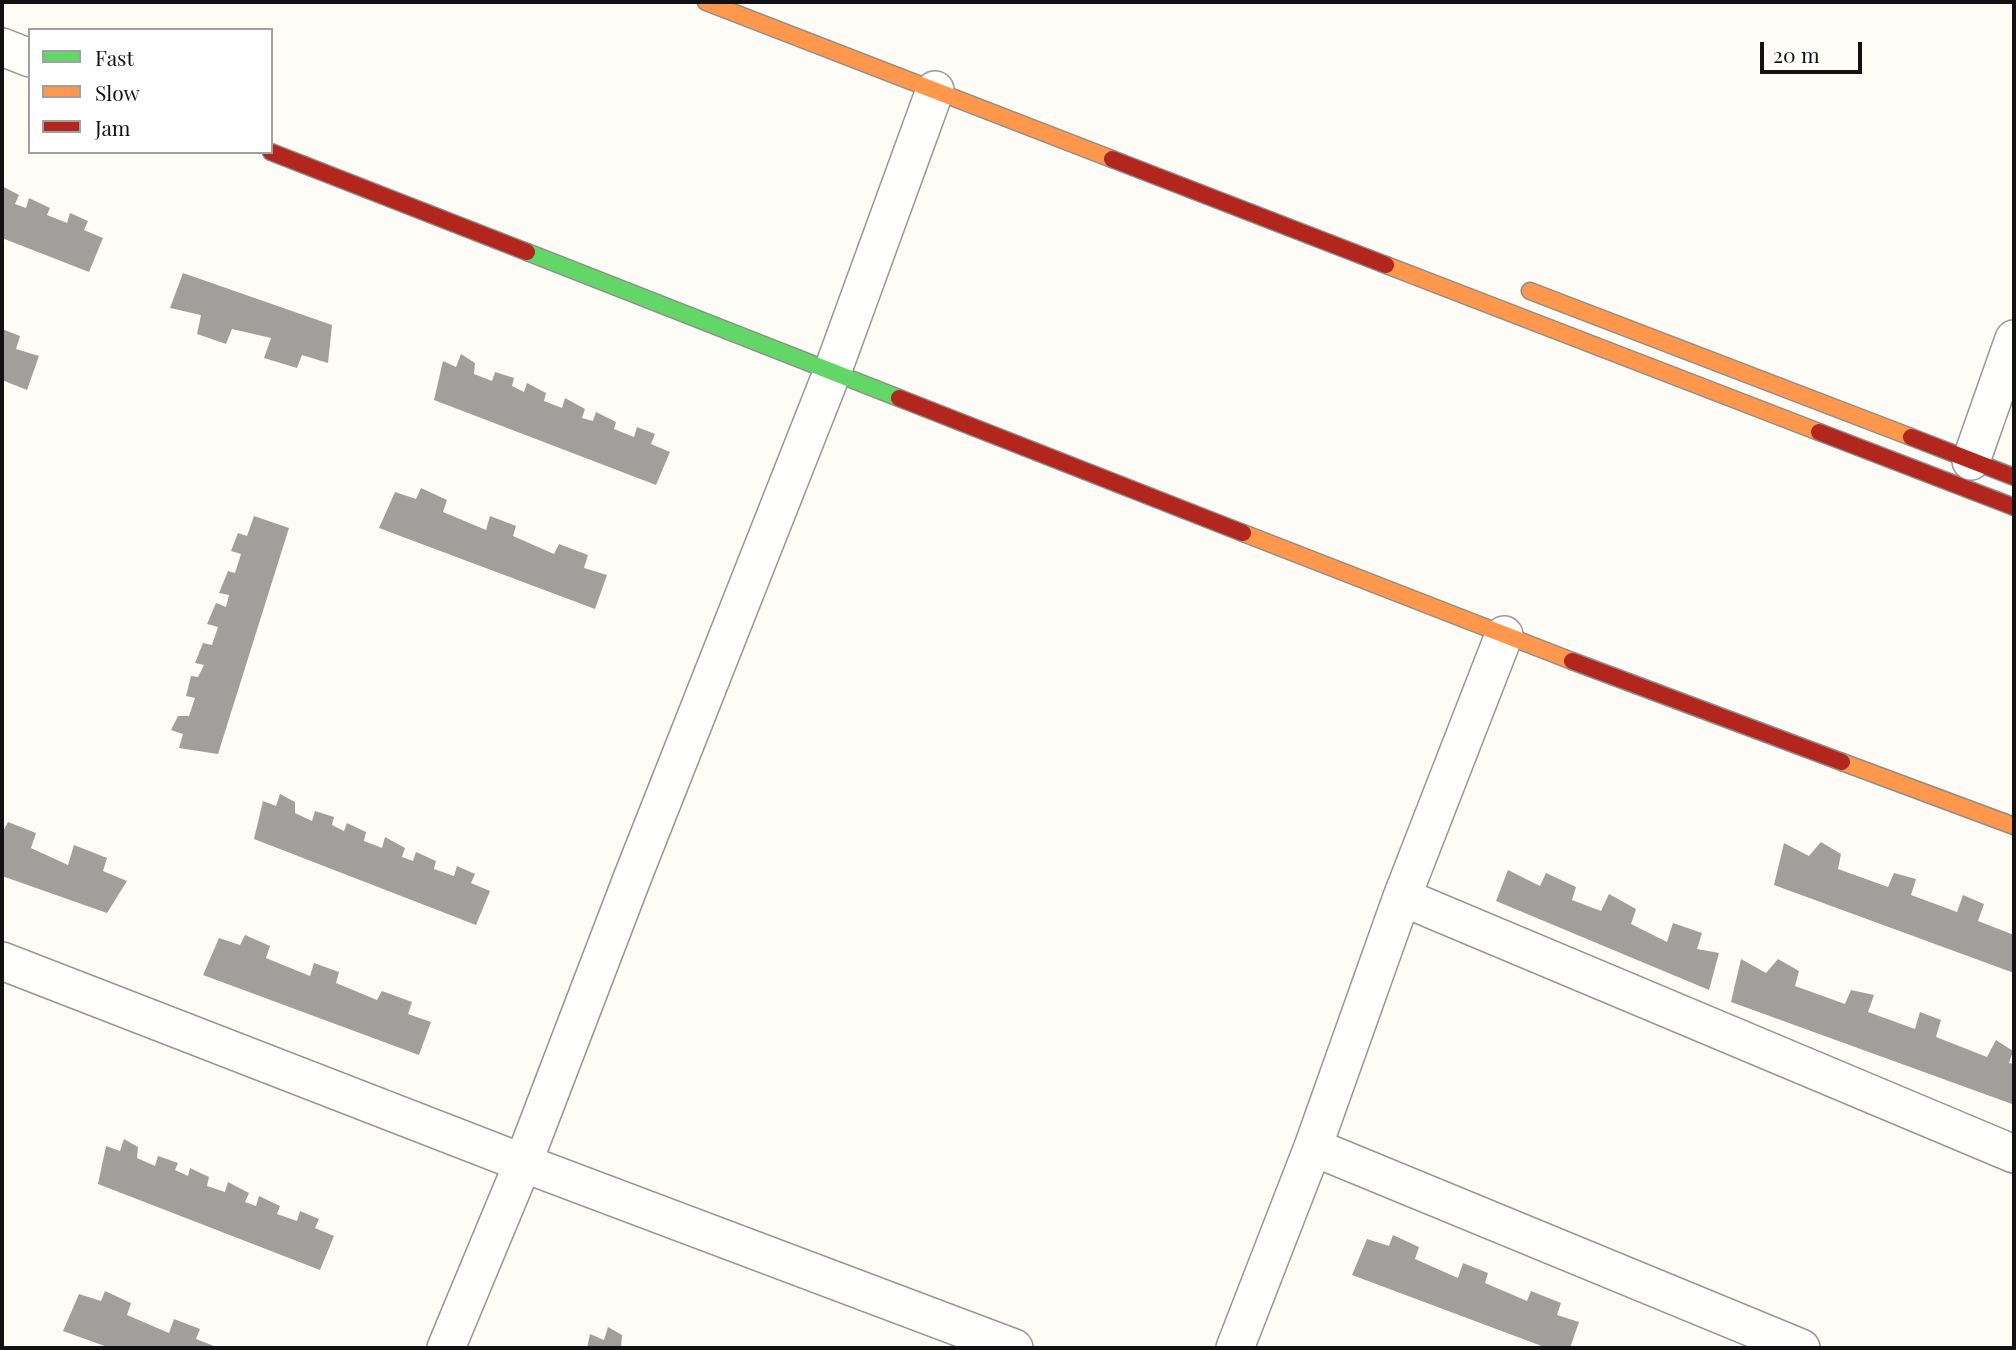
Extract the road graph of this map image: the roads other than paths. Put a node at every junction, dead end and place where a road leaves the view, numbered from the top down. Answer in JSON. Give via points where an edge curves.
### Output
{"nodes":[{"id":1,"x":706,"y":2,"type":"edge"},
{"id":2,"x":2,"y":47,"type":"edge"},
{"id":3,"x":28,"y":57,"type":"edge"},
{"id":4,"x":935,"y":90,"type":"junction"},
{"id":5,"x":273,"y":153,"type":"edge"},
{"id":6,"x":1519,"y":287,"type":"dead end"},
{"id":7,"x":2014,"y":340,"type":"edge"},
{"id":8,"x":833,"y":370,"type":"junction"},
{"id":9,"x":1971,"y":461,"type":"junction"},
{"id":10,"x":2014,"y":477,"type":"edge"},
{"id":11,"x":2014,"y":507,"type":"edge"},
{"id":12,"x":1504,"y":635,"type":"junction"},
{"id":13,"x":2014,"y":826,"type":"edge"},
{"id":14,"x":1402,"y":897,"type":"junction"},
{"id":15,"x":2,"y":961,"type":"edge"},
{"id":16,"x":1313,"y":1147,"type":"junction"},
{"id":17,"x":2014,"y":1154,"type":"edge"},
{"id":18,"x":523,"y":1163,"type":"junction"},
{"id":19,"x":446,"y":1348,"type":"edge"},
{"id":20,"x":1014,"y":1348,"type":"edge"},
{"id":21,"x":1235,"y":1348,"type":"edge"},
{"id":22,"x":1801,"y":1348,"type":"edge"}],
"edges":[{"from":1,"to":4,"type":"street"},
{"from":2,"to":3,"type":"street"},
{"from":4,"to":8,"type":"street"},
{"from":4,"to":11,"type":"street"},
{"from":5,"to":8,"type":"street"},
{"from":6,"to":9,"type":"street"},
{"from":7,"to":9,"type":"street"},
{"from":8,"to":12,"type":"street"},
{"from":8,"to":18,"type":"street"},
{"from":9,"to":10,"type":"street"},
{"from":12,"to":13,"type":"street"},
{"from":12,"to":14,"type":"street"},
{"from":14,"to":16,"type":"street"},
{"from":14,"to":17,"type":"street"},
{"from":15,"to":18,"type":"street"},
{"from":16,"to":21,"type":"street"},
{"from":16,"to":22,"type":"street"},
{"from":18,"to":19,"type":"street"},
{"from":18,"to":20,"type":"street"}]}
